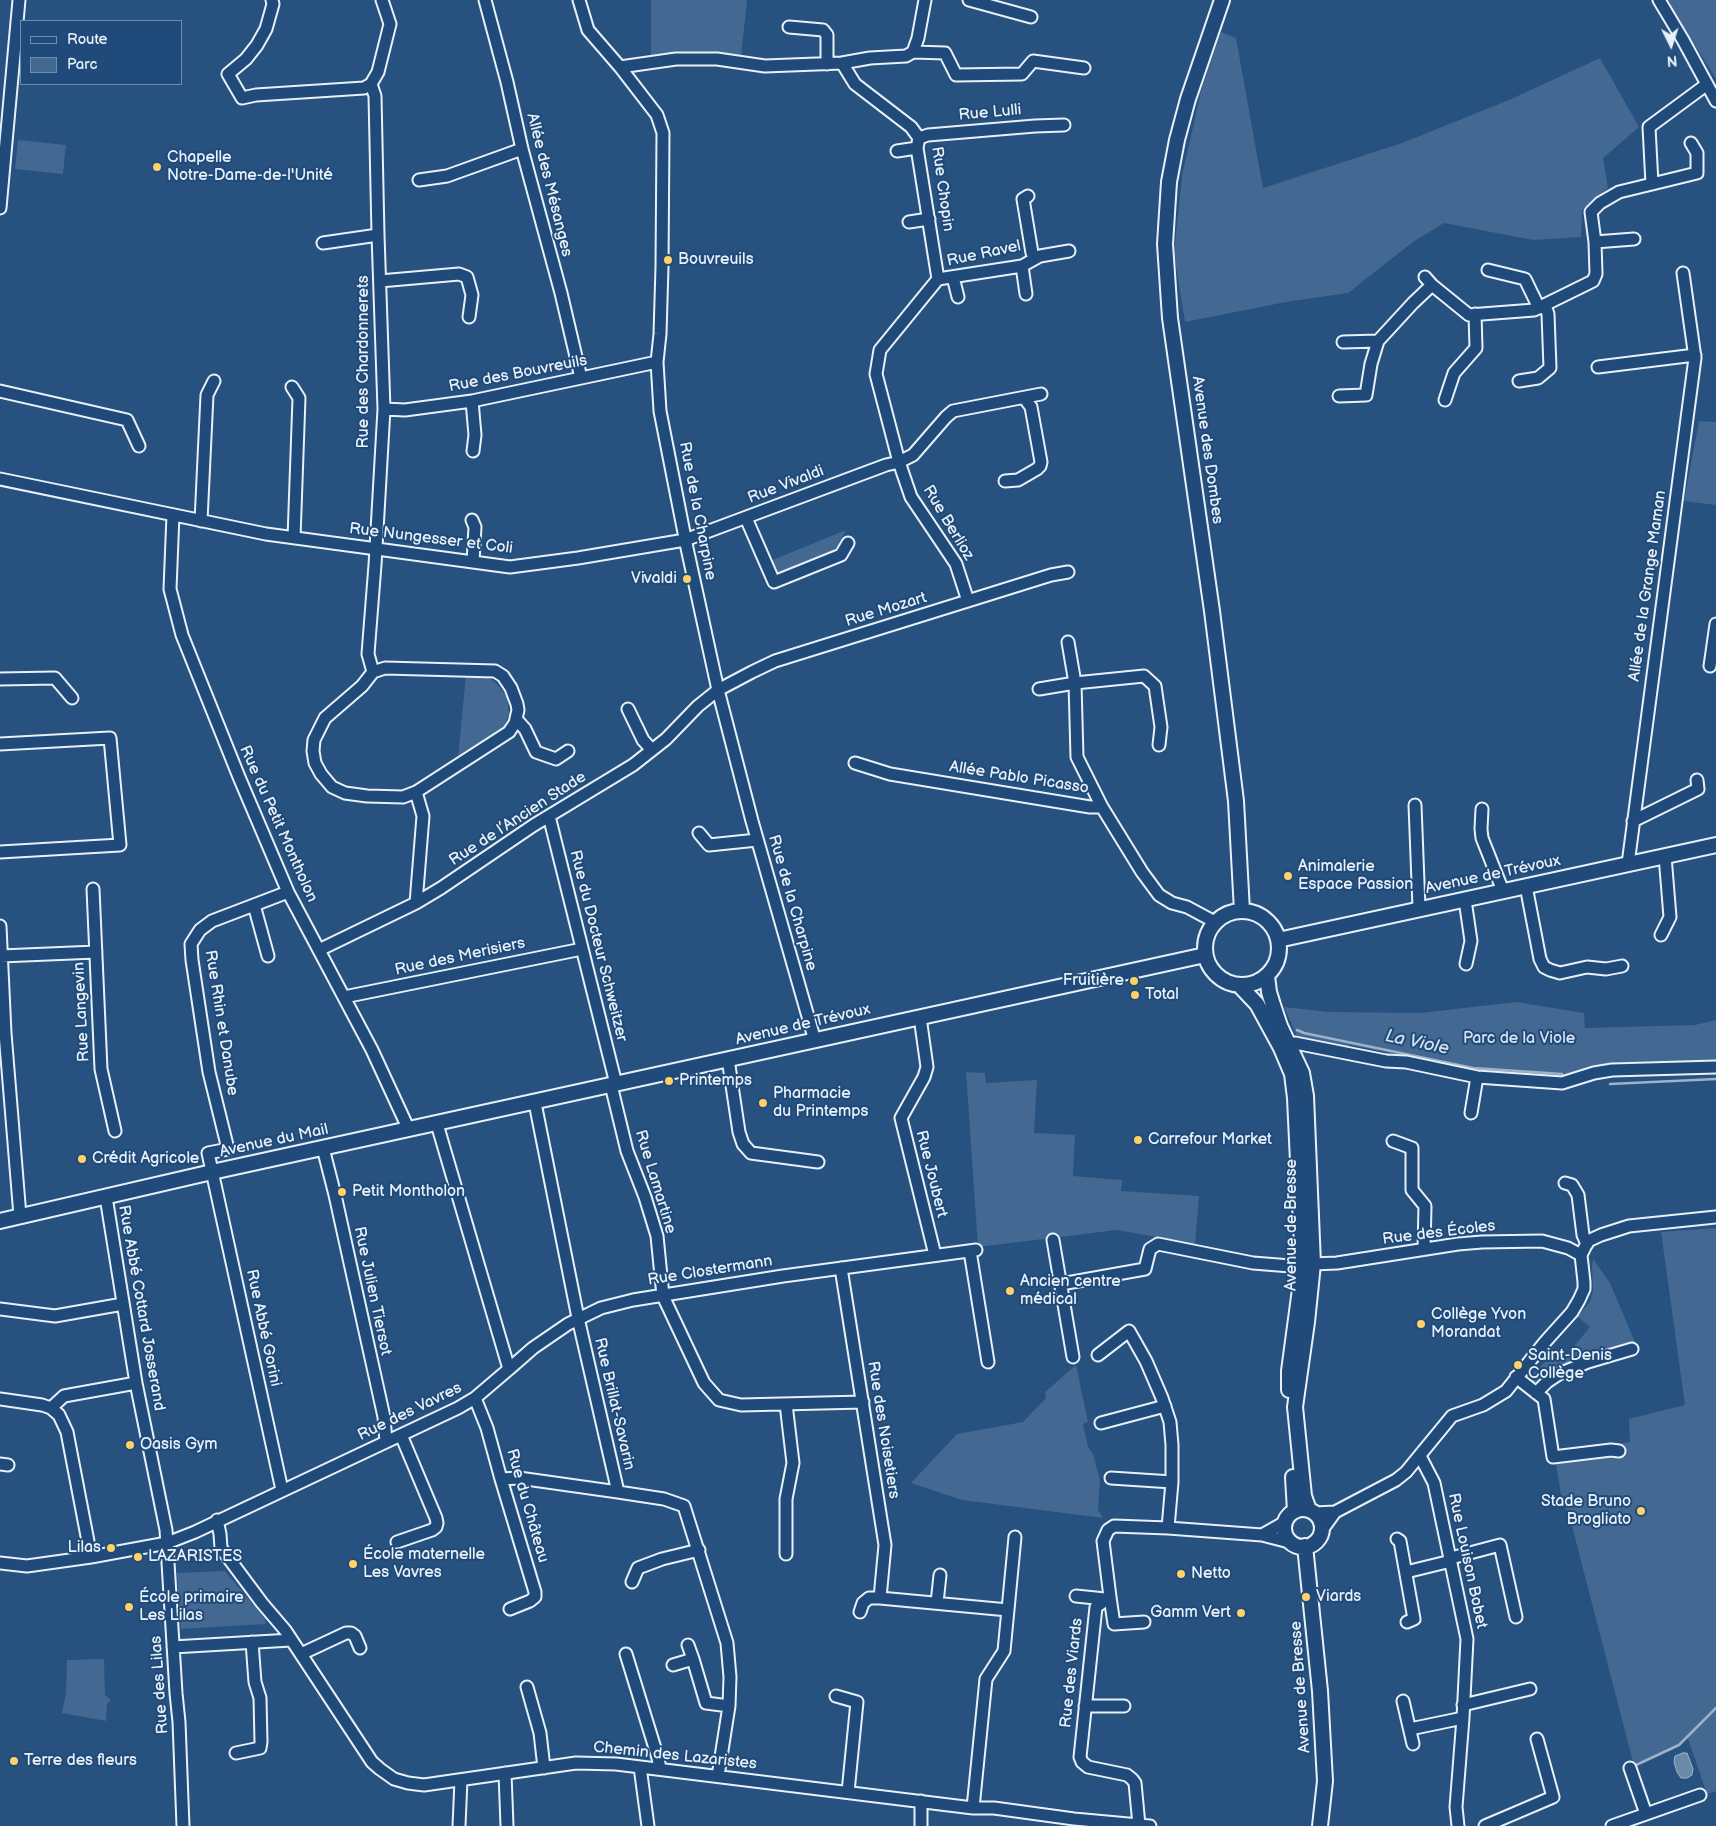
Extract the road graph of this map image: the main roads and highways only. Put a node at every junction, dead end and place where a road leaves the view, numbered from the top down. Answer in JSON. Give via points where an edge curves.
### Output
{"nodes":[{"id":1,"x":1222,"y":0,"type":"edge"},
{"id":2,"x":1716,"y":846,"type":"edge"},
{"id":3,"x":1242,"y":911,"type":"junction"},
{"id":4,"x":1278,"y":940,"type":"junction"},
{"id":5,"x":1205,"y":955,"type":"junction"},
{"id":6,"x":1267,"y":976,"type":"junction"},
{"id":7,"x":1239,"y":985,"type":"junction"},
{"id":8,"x":1285,"y":1046,"type":"junction"},
{"id":9,"x":409,"y":1130,"type":"joint"},
{"id":10,"x":0,"y":1221,"type":"edge"},
{"id":11,"x":1306,"y":1511,"type":"junction"},
{"id":12,"x":1299,"y":1545,"type":"junction"},
{"id":13,"x":1320,"y":1826,"type":"edge"}],
"edges":[{"from":1,"to":3,"type":"main road","name":"Avenue des Dombes","via":[[1177,140],[1169,182],[1165,244],[1170,318],[1236,801]]},
{"from":2,"to":4,"type":"main road","name":"Avenue de Trévoux"},
{"from":3,"to":4,"type":"main road","via":[[1261,917]]},
{"from":3,"to":5,"type":"main road","via":[[1215,922],[1206,938]]},
{"from":4,"to":6,"type":"main road","via":[[1277,959]]},
{"from":5,"to":7,"type":"main road","via":[[1214,973]]},
{"from":5,"to":9,"type":"main road","name":"Avenue de Trévoux"},
{"from":6,"to":7,"type":"main road"},
{"from":6,"to":8,"type":"main road","name":"Avenue de Bresse"},
{"from":7,"to":8,"type":"main road","name":"Avenue de Bresse","via":[[1257,1004]]},
{"from":8,"to":11,"type":"main road","name":"Avenue de Bresse","via":[[1295,1098],[1308,1266],[1290,1371],[1288,1409]]},
{"from":9,"to":10,"type":"main road","name":"Avenue du Mail"},
{"from":11,"to":12,"type":"main road","via":[[1291,1514],[1286,1522],[1286,1534]]},
{"from":11,"to":12,"type":"main road","via":[[1321,1521],[1322,1530],[1314,1543]]},
{"from":12,"to":13,"type":"main road","name":"Avenue de Bresse","via":[[1318,1660],[1325,1781]]}]}
